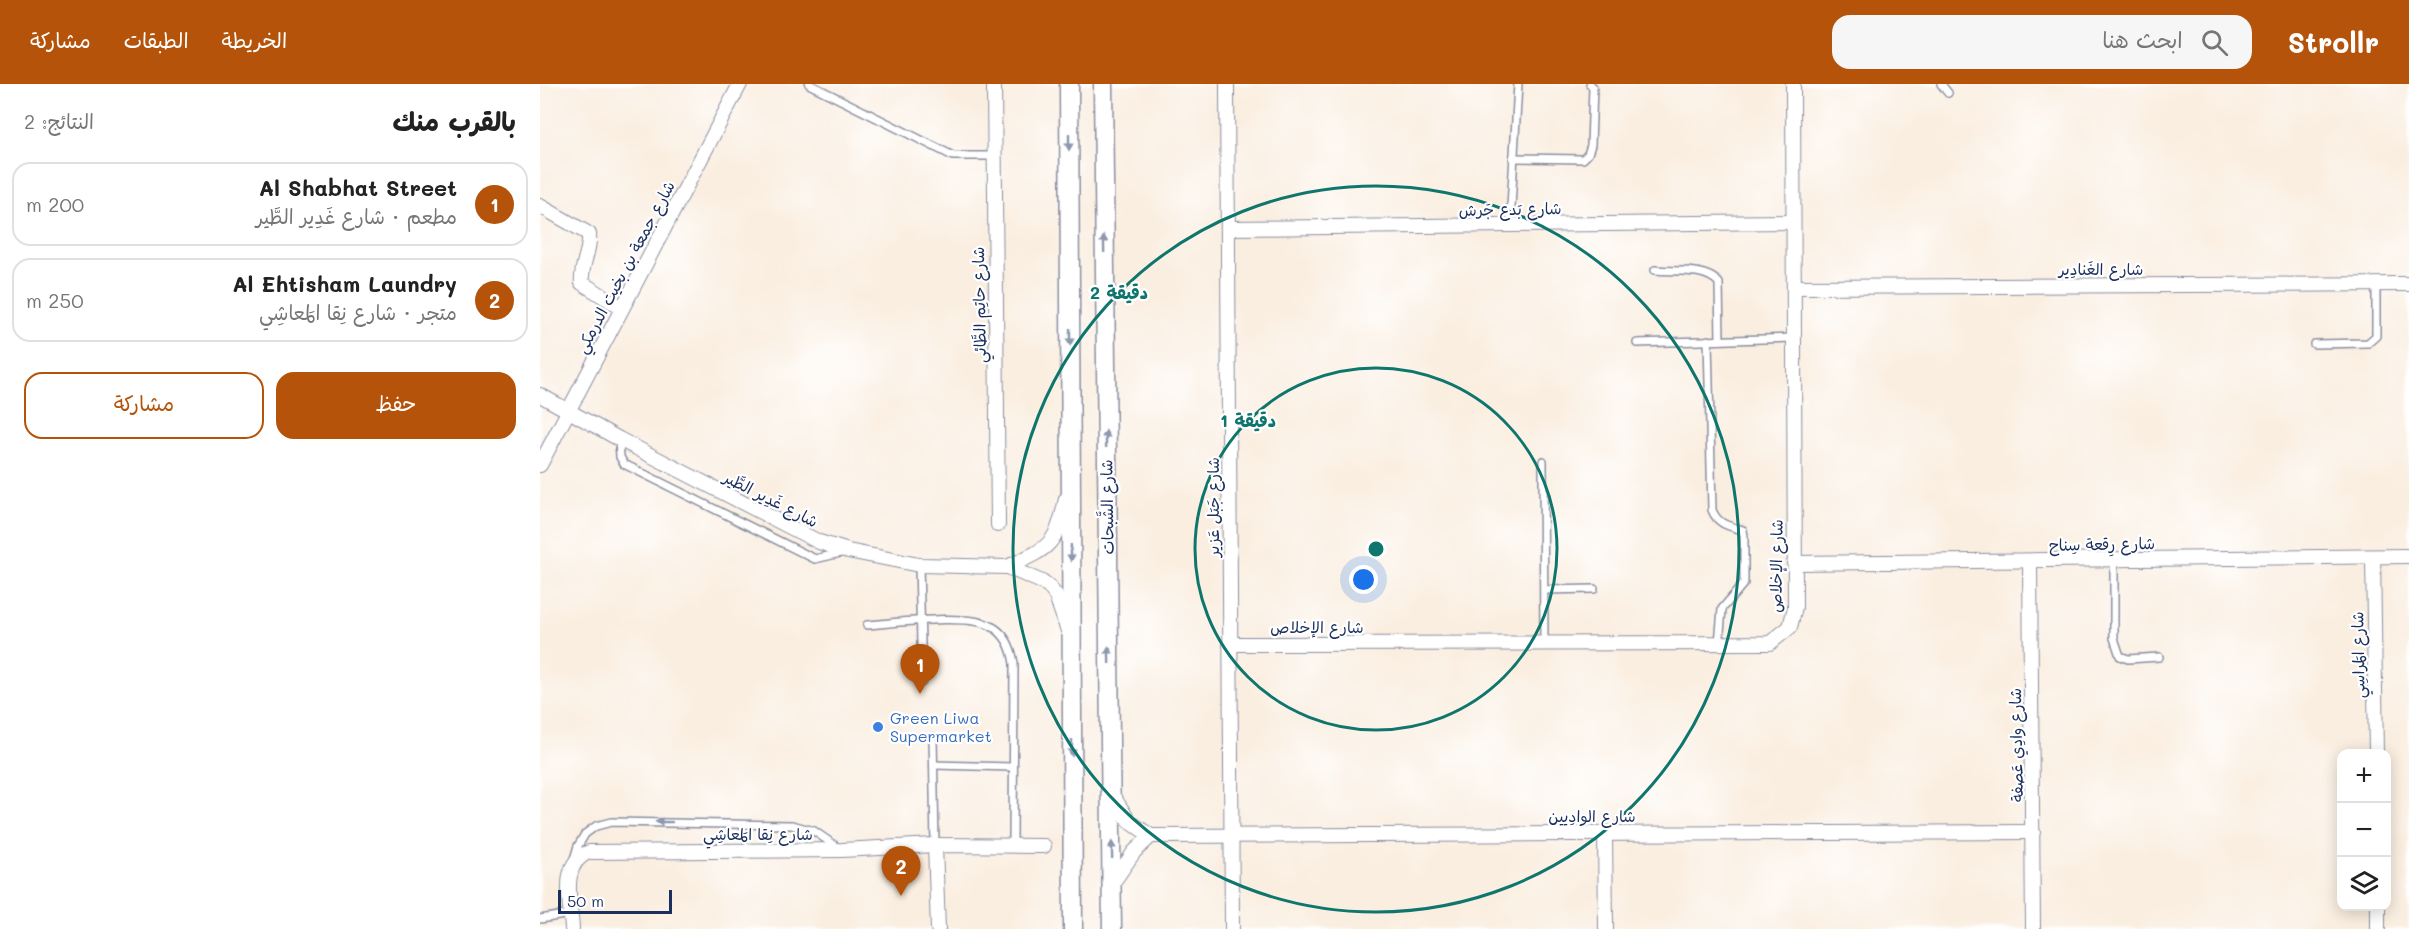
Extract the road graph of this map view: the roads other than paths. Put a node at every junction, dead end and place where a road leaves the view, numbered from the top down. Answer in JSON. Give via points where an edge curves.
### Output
{"nodes":[{"id":1,"x":740,"y":84,"type":"edge"},
{"id":2,"x":809,"y":84,"type":"edge"},
{"id":3,"x":994,"y":84,"type":"edge"},
{"id":4,"x":1069,"y":84,"type":"edge"},
{"id":5,"x":1103,"y":84,"type":"edge"},
{"id":6,"x":1227,"y":84,"type":"edge"},
{"id":7,"x":1518,"y":84,"type":"edge"},
{"id":8,"x":1590,"y":84,"type":"edge"},
{"id":9,"x":1793,"y":84,"type":"edge"},
{"id":10,"x":1941,"y":84,"type":"edge"},
{"id":11,"x":1948,"y":93,"type":"dead end"},
{"id":12,"x":994,"y":156,"type":"junction"},
{"id":13,"x":1513,"y":158,"type":"junction"},
{"id":14,"x":540,"y":206,"type":"edge"},
{"id":15,"x":1793,"y":222,"type":"junction"},
{"id":16,"x":1510,"y":225,"type":"junction"},
{"id":17,"x":1228,"y":228,"type":"junction"},
{"id":18,"x":1655,"y":270,"type":"dead end"},
{"id":19,"x":2376,"y":284,"type":"junction"},
{"id":20,"x":2409,"y":284,"type":"edge"},
{"id":21,"x":1794,"y":286,"type":"junction"},
{"id":22,"x":622,"y":308,"type":"junction"},
{"id":23,"x":1794,"y":338,"type":"junction"},
{"id":24,"x":1708,"y":340,"type":"junction"},
{"id":25,"x":1720,"y":340,"type":"junction"},
{"id":26,"x":1637,"y":343,"type":"dead end"},
{"id":27,"x":2314,"y":344,"type":"dead end"},
{"id":28,"x":540,"y":396,"type":"edge"},
{"id":29,"x":568,"y":411,"type":"junction"},
{"id":30,"x":619,"y":439,"type":"junction"},
{"id":31,"x":1543,"y":461,"type":"dead end"},
{"id":32,"x":540,"y":465,"type":"edge"},
{"id":33,"x":1070,"y":481,"type":"junction"},
{"id":34,"x":998,"y":525,"type":"dead end"},
{"id":35,"x":848,"y":551,"type":"junction"},
{"id":36,"x":2409,"y":556,"type":"edge"},
{"id":37,"x":2373,"y":557,"type":"junction"},
{"id":38,"x":2114,"y":560,"type":"junction"},
{"id":39,"x":2030,"y":562,"type":"junction"},
{"id":40,"x":1794,"y":563,"type":"junction"},
{"id":41,"x":919,"y":565,"type":"junction"},
{"id":42,"x":1007,"y":567,"type":"junction"},
{"id":43,"x":1594,"y":589,"type":"dead end"},
{"id":44,"x":1544,"y":590,"type":"junction"},
{"id":45,"x":920,"y":621,"type":"junction"},
{"id":46,"x":867,"y":625,"type":"dead end"},
{"id":47,"x":1072,"y":641,"type":"junction"},
{"id":48,"x":1230,"y":644,"type":"junction"},
{"id":49,"x":1544,"y":644,"type":"junction"},
{"id":50,"x":1719,"y":644,"type":"junction"},
{"id":51,"x":2159,"y":657,"type":"dead end"},
{"id":52,"x":922,"y":682,"type":"dead end"},
{"id":53,"x":933,"y":737,"type":"dead end"},
{"id":54,"x":2376,"y":749,"type":"edge"},
{"id":55,"x":934,"y":765,"type":"junction"},
{"id":56,"x":1013,"y":767,"type":"junction"},
{"id":57,"x":1110,"y":791,"type":"junction"},
{"id":58,"x":1605,"y":832,"type":"junction"},
{"id":59,"x":2033,"y":832,"type":"junction"},
{"id":60,"x":1151,"y":836,"type":"junction"},
{"id":61,"x":1232,"y":836,"type":"junction"},
{"id":62,"x":935,"y":844,"type":"junction"},
{"id":63,"x":1013,"y":845,"type":"junction"},
{"id":64,"x":1044,"y":846,"type":"dead end"},
{"id":65,"x":842,"y":850,"type":"junction"},
{"id":66,"x":572,"y":867,"type":"junction"},
{"id":67,"x":1112,"y":884,"type":"junction"},
{"id":68,"x":2378,"y":911,"type":"edge"},
{"id":69,"x":571,"y":914,"type":"junction"},
{"id":70,"x":540,"y":919,"type":"edge"},
{"id":71,"x":572,"y":929,"type":"edge"},
{"id":72,"x":938,"y":929,"type":"edge"},
{"id":73,"x":1073,"y":929,"type":"edge"},
{"id":74,"x":1112,"y":929,"type":"edge"},
{"id":75,"x":1232,"y":929,"type":"edge"},
{"id":76,"x":1606,"y":929,"type":"edge"},
{"id":77,"x":2033,"y":929,"type":"edge"},
{"id":78,"x":2378,"y":929,"type":"edge"}],
"edges":[{"from":1,"to":22,"type":"street","name":"شارع جمعة بن بخيت الدرمكي"},
{"from":2,"to":12,"type":"lane","via":[[953,156]]},
{"from":3,"to":12,"type":"street","name":"شارع حاتِم الطَّائي"},
{"from":4,"to":33,"type":"street","one_way":true},
{"from":57,"to":5,"type":"street","name":"شارع الشَّبحات","one_way":true},
{"from":6,"to":17,"type":"street","name":"شارع جَبَل عَزير"},
{"from":7,"to":13,"type":"lane"},
{"from":8,"to":13,"type":"lane","via":[[1591,145],[1583,159]]},
{"from":9,"to":15,"type":"street","name":"شارع الإخلاص"},
{"from":10,"to":11,"type":"lane"},
{"from":12,"to":34,"type":"street","name":"شارع حاتِم الطَّائي"},
{"from":13,"to":16,"type":"lane"},
{"from":14,"to":22,"type":"street","via":[[589,234],[582,283]]},
{"from":15,"to":16,"type":"street","name":"شارع بَدع جَرش"},
{"from":15,"to":21,"type":"street","name":"شارع الإخلاص"},
{"from":16,"to":17,"type":"street","name":"شارع بَدع جَرش"},
{"from":17,"to":48,"type":"street","name":"شارع جَبَل عَزير"},
{"from":18,"to":25,"type":"lane","via":[[1714,277],[1719,283]]},
{"from":19,"to":20,"type":"street","name":"شارع الغَنادِير"},
{"from":19,"to":21,"type":"street","name":"شارع الغَنادِير"},
{"from":19,"to":27,"type":"lane","via":[[2376,336],[2368,343]]},
{"from":21,"to":23,"type":"street","name":"شارع الإخلاص"},
{"from":22,"to":29,"type":"street","name":"شارع جمعة بن بخيت الدرمكي"},
{"from":23,"to":25,"type":"lane"},
{"from":23,"to":40,"type":"street","name":"شارع الإخلاص"},
{"from":24,"to":25,"type":"lane"},
{"from":24,"to":26,"type":"lane"},
{"from":24,"to":50,"type":"lane","via":[[1712,510],[1721,524],[1743,530],[1744,537],[1744,583],[1722,609]]},
{"from":28,"to":29,"type":"street","name":"شارع غَدِير الطَّير"},
{"from":29,"to":30,"type":"street","name":"شارع غَدِير الطَّير"},
{"from":29,"to":32,"type":"street","name":"شارع جمعة بن بخيت الدرمكي"},
{"from":30,"to":35,"type":"street","name":"شارع غَدِير الطَّير","via":[[819,542]]},
{"from":30,"to":35,"type":"lane","via":[[624,464],[815,559]]},
{"from":31,"to":44,"type":"lane"},
{"from":33,"to":42,"type":"street","name":"شارع غَدِير الطَّير","via":[[1054,538],[1039,553]]},
{"from":33,"to":47,"type":"street","one_way":true},
{"from":35,"to":41,"type":"street","name":"شارع غَدِير الطَّير"},
{"from":36,"to":37,"type":"street","name":"شارع رِقعة سِناح"},
{"from":37,"to":38,"type":"street","name":"شارع رِقعة سِناح"},
{"from":37,"to":54,"type":"street","name":"شارع المَراسِي"},
{"from":38,"to":39,"type":"street","name":"شارع رِقعة سِناح"},
{"from":38,"to":51,"type":"lane","via":[[2114,638],[2120,656]]},
{"from":39,"to":40,"type":"street","name":"شارع رِقعة سِناح"},
{"from":39,"to":59,"type":"street","name":"شارع وادِي عَصفة"},
{"from":40,"to":50,"type":"street","name":"شارع الإخلاص","via":[[1795,607],[1791,627],[1770,643]]},
{"from":41,"to":42,"type":"street","name":"شارع غَدِير الطَّير"},
{"from":41,"to":45,"type":"lane"},
{"from":42,"to":47,"type":"street","name":"شارع غَدِير الطَّير","via":[[1050,588]]},
{"from":43,"to":44,"type":"lane"},
{"from":44,"to":49,"type":"lane"},
{"from":45,"to":46,"type":"lane"},
{"from":45,"to":52,"type":"lane"},
{"from":45,"to":56,"type":"lane","via":[[979,621],[1000,632],[1007,642],[1014,664]]},
{"from":47,"to":73,"type":"street","one_way":true},
{"from":48,"to":49,"type":"street","name":"شارع الإخلاص"},
{"from":48,"to":61,"type":"street","name":"شارع جَبَل عَزير"},
{"from":49,"to":50,"type":"street","name":"شارع الإخلاص"},
{"from":53,"to":55,"type":"lane"},
{"from":55,"to":56,"type":"lane"},
{"from":55,"to":62,"type":"lane"},
{"from":56,"to":63,"type":"lane"},
{"from":57,"to":60,"type":"street","via":[[1129,821]]},
{"from":67,"to":57,"type":"street","name":"شارع الشَّبحات","one_way":true},
{"from":58,"to":59,"type":"street","name":"شارع الوادِيين"},
{"from":58,"to":61,"type":"street","name":"شارع الوادِيين"},
{"from":58,"to":76,"type":"street"},
{"from":59,"to":77,"type":"street","name":"شارع وادِي عَصفة"},
{"from":60,"to":61,"type":"street","name":"شارع الوادِيين"},
{"from":60,"to":67,"type":"street","via":[[1134,852]]},
{"from":61,"to":75,"type":"street","name":"شارع جَبَل عَزير"},
{"from":62,"to":63,"type":"street","name":"شارع نِقا المَعاشِي"},
{"from":62,"to":65,"type":"street","name":"شارع نِقا المَعاشِي"},
{"from":62,"to":72,"type":"street"},
{"from":63,"to":64,"type":"street","name":"شارع نِقا المَعاشِي"},
{"from":65,"to":66,"type":"street","name":"شارع نِقا المَعاشِي","via":[[595,852],[579,858]]},
{"from":65,"to":66,"type":"lane","one_way":true,"via":[[814,831],[792,825],[611,822],[585,834]]},
{"from":66,"to":69,"type":"street"},
{"from":67,"to":74,"type":"street","name":"شارع الشَّبحات"},
{"from":68,"to":78,"type":"street"},
{"from":69,"to":70,"type":"lane"},
{"from":69,"to":71,"type":"street"}]}
